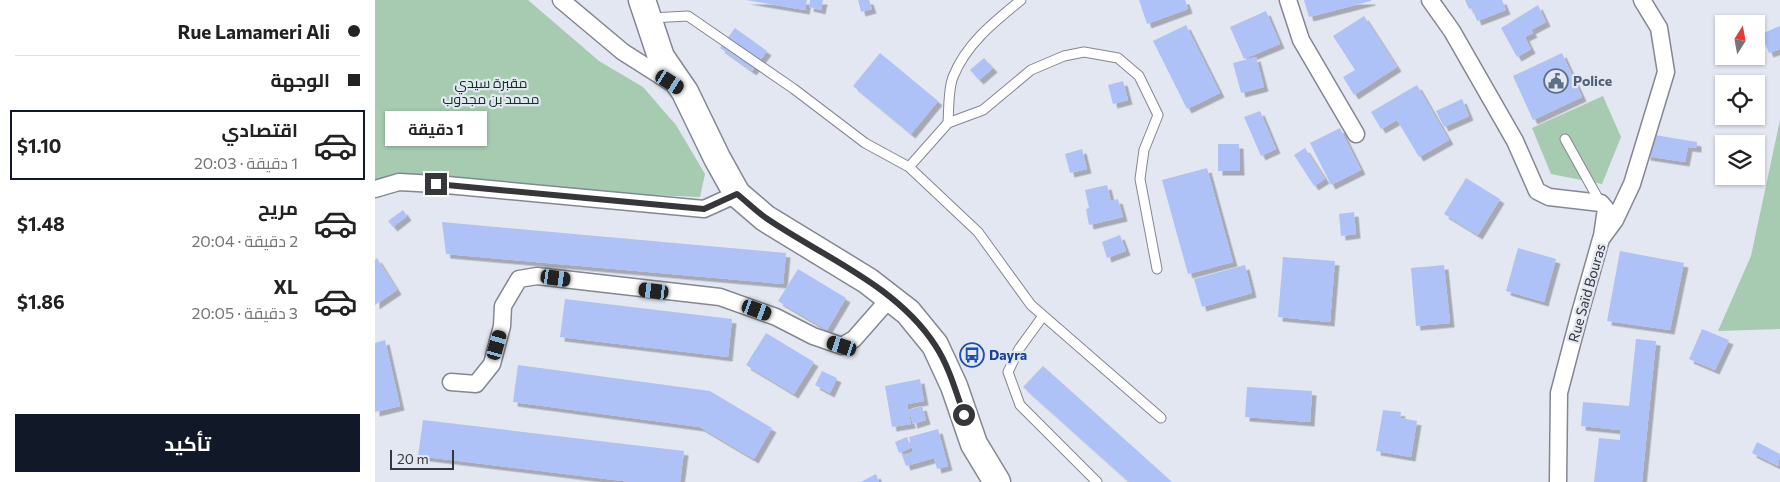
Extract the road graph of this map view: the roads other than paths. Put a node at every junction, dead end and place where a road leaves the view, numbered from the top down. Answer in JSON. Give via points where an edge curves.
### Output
{"nodes":[{"id":1,"x":561,"y":0,"type":"edge"},
{"id":2,"x":1021,"y":0,"type":"edge"},
{"id":3,"x":1289,"y":0,"type":"edge"},
{"id":4,"x":1430,"y":0,"type":"edge"},
{"id":5,"x":1435,"y":0,"type":"edge"},
{"id":6,"x":1642,"y":0,"type":"edge"},
{"id":7,"x":646,"y":9,"type":"edge"},
{"id":8,"x":1452,"y":31,"type":"junction"},
{"id":9,"x":685,"y":92,"type":"junction"},
{"id":10,"x":948,"y":123,"type":"junction"},
{"id":11,"x":1357,"y":134,"type":"dead end"},
{"id":12,"x":1565,"y":139,"type":"dead end"},
{"id":13,"x":909,"y":167,"type":"junction"},
{"id":14,"x":375,"y":189,"type":"edge"},
{"id":15,"x":737,"y":194,"type":"junction"},
{"id":16,"x":1601,"y":203,"type":"junction"},
{"id":17,"x":1601,"y":239,"type":"junction"},
{"id":18,"x":1157,"y":269,"type":"dead end"},
{"id":19,"x":890,"y":298,"type":"junction"},
{"id":20,"x":1043,"y":316,"type":"junction"},
{"id":21,"x":451,"y":382,"type":"dead end"},
{"id":22,"x":1161,"y":418,"type":"dead end"},
{"id":23,"x":997,"y":482,"type":"edge"},
{"id":24,"x":1097,"y":482,"type":"edge"},
{"id":25,"x":1558,"y":482,"type":"edge"}],
"edges":[{"from":1,"to":9,"type":"street","via":[[623,52]]},
{"from":2,"to":10,"type":"lane","via":[[987,27],[967,52],[952,78]]},
{"from":3,"to":11,"type":"street","via":[[1301,40]]},
{"from":4,"to":8,"type":"street"},
{"from":5,"to":8,"type":"street"},
{"from":6,"to":17,"type":"street","name":"Rue Saïd Bouras","via":[[1659,28],[1666,72],[1632,184],[1615,220]]},
{"from":7,"to":9,"type":"main road","via":[[661,57]]},
{"from":7,"to":13,"type":"lane","via":[[688,16],[865,143]]},
{"from":8,"to":16,"type":"street","via":[[1515,141],[1537,191],[1549,197]]},
{"from":9,"to":15,"type":"main road"},
{"from":10,"to":13,"type":"lane"},
{"from":10,"to":18,"type":"lane","via":[[983,110],[1031,70],[1064,56],[1084,52],[1118,58],[1139,76],[1158,115],[1144,150],[1140,179]]},
{"from":12,"to":16,"type":"lane"},
{"from":13,"to":20,"type":"lane","via":[[978,232],[1031,305]]},
{"from":14,"to":15,"type":"street","via":[[399,182],[436,184],[704,209]]},
{"from":15,"to":19,"type":"main road","via":[[765,218]]},
{"from":16,"to":17,"type":"street","via":[[1606,209]]},
{"from":17,"to":25,"type":"street","name":"Rue Saïd Bouras","via":[[1559,393]]},
{"from":19,"to":21,"type":"street","via":[[854,339],[842,346],[720,297],[528,277],[519,279],[503,306],[502,326],[492,364],[476,384]]},
{"from":19,"to":23,"type":"main road","via":[[908,312],[935,345],[954,386],[974,444]]},
{"from":20,"to":22,"type":"lane"},
{"from":20,"to":24,"type":"lane","via":[[1019,349],[1008,372],[1020,405]]}]}
